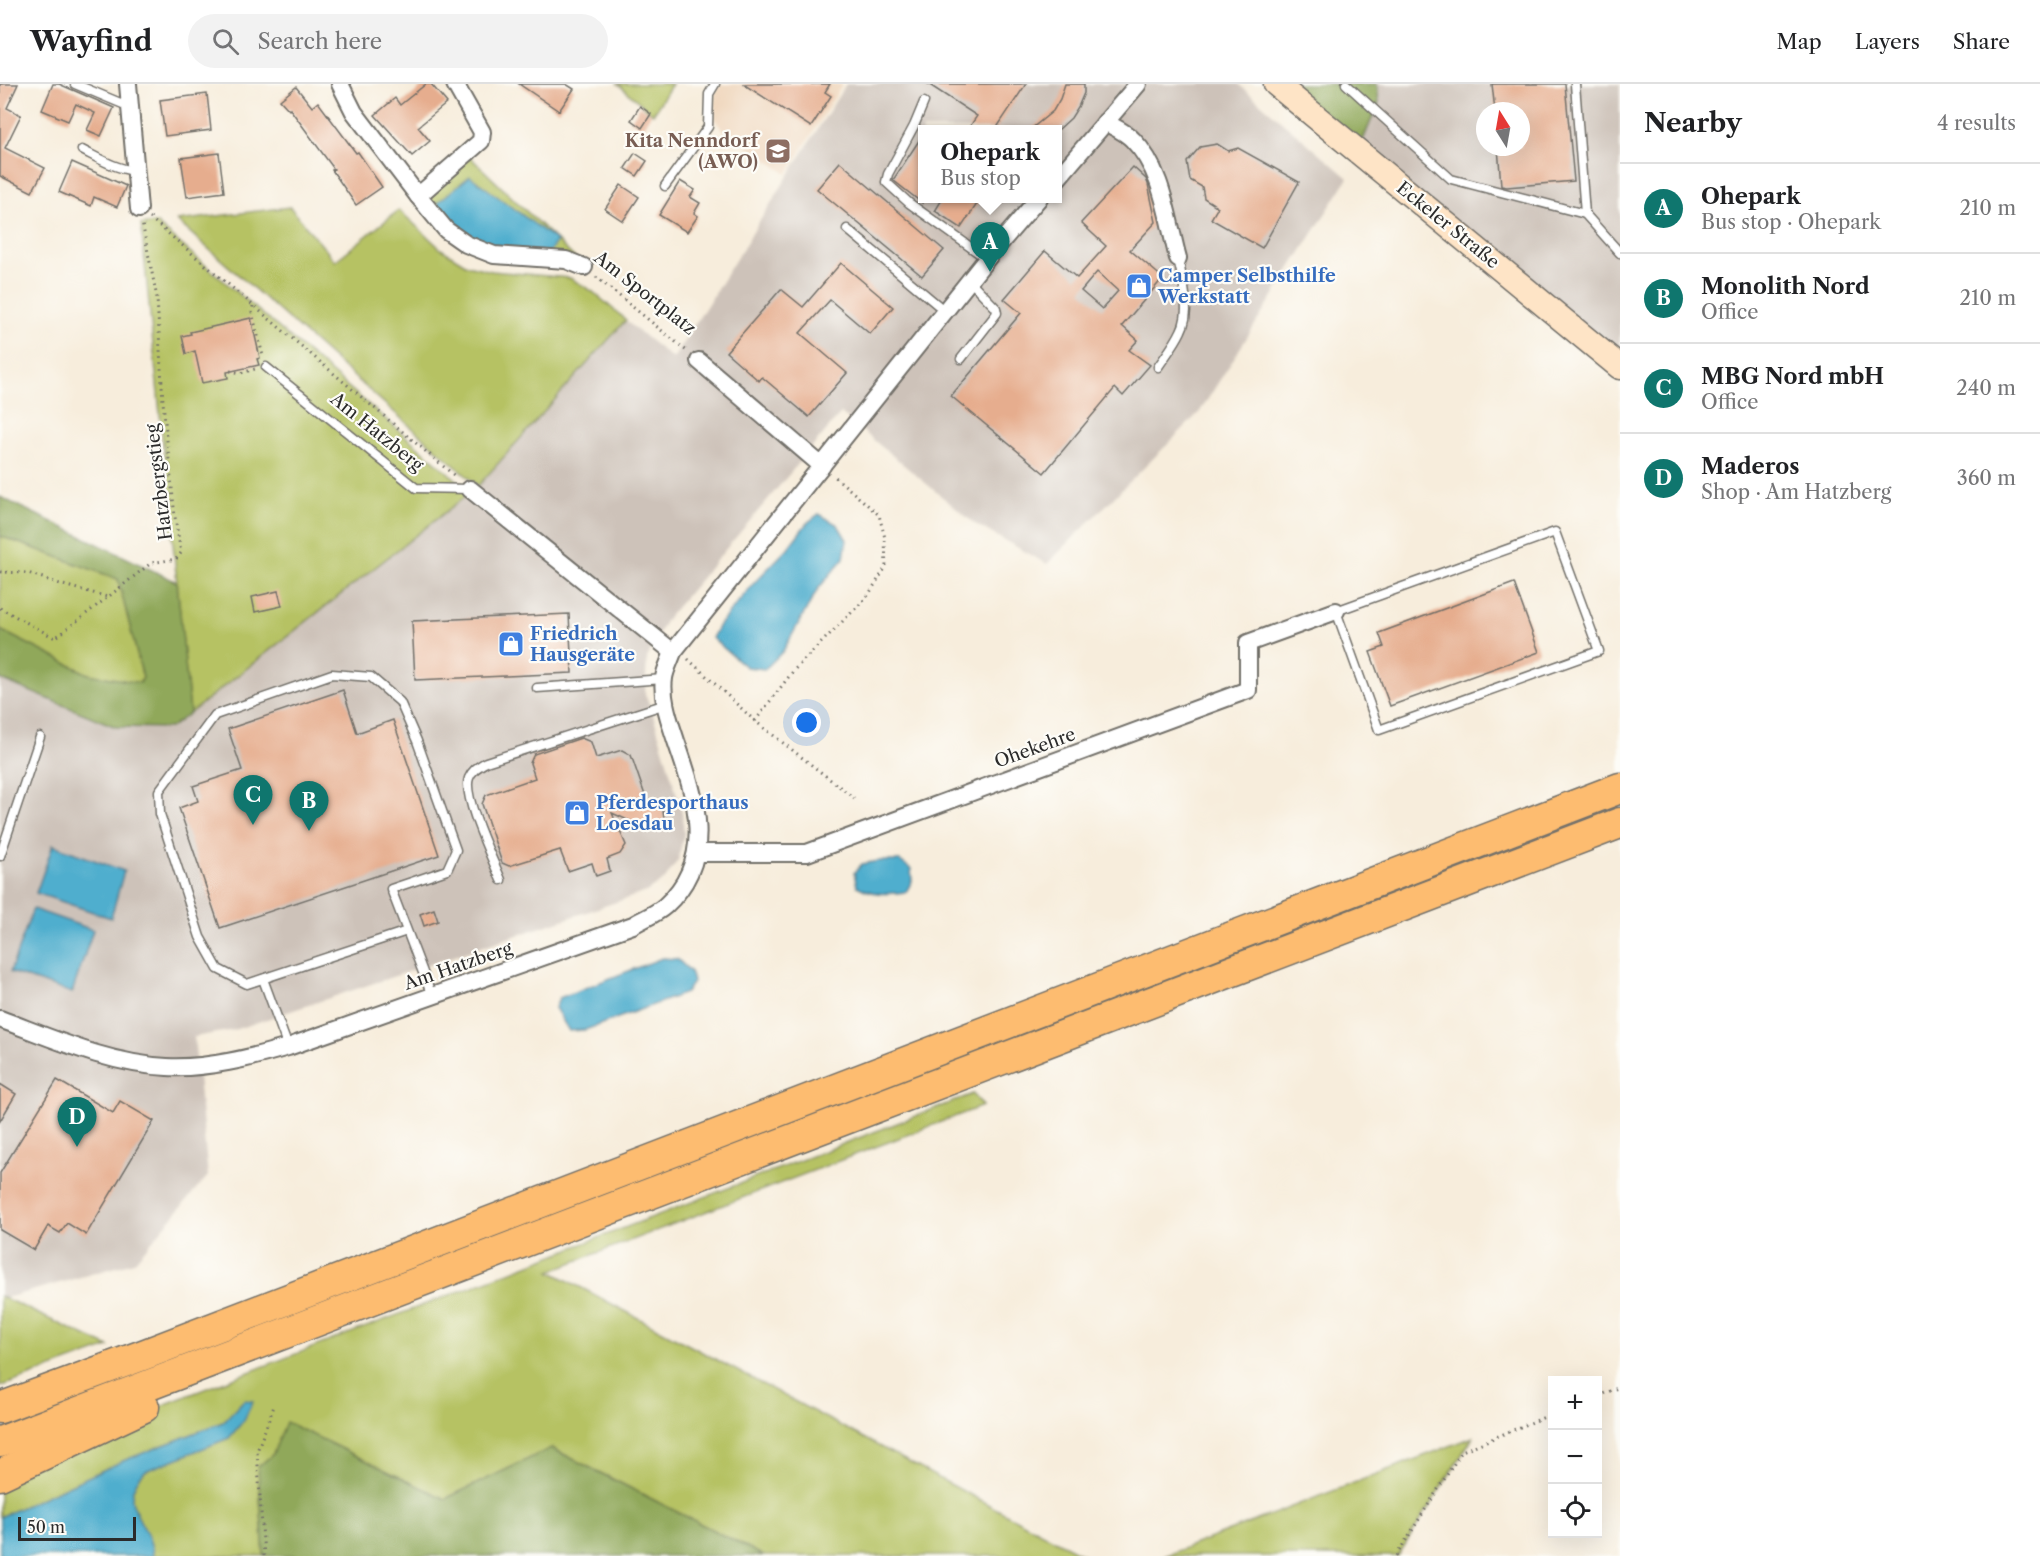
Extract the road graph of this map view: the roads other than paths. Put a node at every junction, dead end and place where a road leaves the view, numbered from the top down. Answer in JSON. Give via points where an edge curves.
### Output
{"nodes":[{"id":1,"x":75,"y":84,"type":"edge"},
{"id":2,"x":128,"y":84,"type":"edge"},
{"id":3,"x":340,"y":84,"type":"edge"},
{"id":4,"x":455,"y":84,"type":"edge"},
{"id":5,"x":715,"y":84,"type":"edge"},
{"id":6,"x":1138,"y":84,"type":"edge"},
{"id":7,"x":1276,"y":84,"type":"edge"},
{"id":8,"x":1346,"y":84,"type":"edge"},
{"id":9,"x":1575,"y":84,"type":"edge"},
{"id":10,"x":924,"y":102,"type":"dead end"},
{"id":11,"x":130,"y":107,"type":"junction"},
{"id":12,"x":1106,"y":122,"type":"junction"},
{"id":13,"x":82,"y":150,"type":"dead end"},
{"id":14,"x":136,"y":171,"type":"junction"},
{"id":15,"x":1062,"y":172,"type":"edge"},
{"id":16,"x":665,"y":186,"type":"dead end"},
{"id":17,"x":418,"y":196,"type":"junction"},
{"id":18,"x":1035,"y":203,"type":"edge"},
{"id":19,"x":140,"y":209,"type":"road end"},
{"id":20,"x":1585,"y":214,"type":"junction"},
{"id":21,"x":847,"y":229,"type":"dead end"},
{"id":22,"x":1620,"y":253,"type":"edge"},
{"id":23,"x":1178,"y":258,"type":"joint"},
{"id":24,"x":987,"y":259,"type":"junction"},
{"id":25,"x":584,"y":267,"type":"road end"},
{"id":26,"x":970,"y":281,"type":"junction"},
{"id":27,"x":946,"y":312,"type":"junction"},
{"id":28,"x":961,"y":359,"type":"dead end"},
{"id":29,"x":699,"y":361,"type":"road end"},
{"id":30,"x":1618,"y":362,"type":"edge"},
{"id":31,"x":266,"y":367,"type":"road end"},
{"id":32,"x":1158,"y":367,"type":"dead end"},
{"id":33,"x":822,"y":466,"type":"junction"},
{"id":34,"x":470,"y":489,"type":"joint"},
{"id":35,"x":1336,"y":611,"type":"junction"},
{"id":36,"x":673,"y":652,"type":"junction"},
{"id":37,"x":664,"y":679,"type":"junction"},
{"id":38,"x":537,"y":688,"type":"dead end"},
{"id":39,"x":666,"y":704,"type":"junction"},
{"id":40,"x":40,"y":737,"type":"dead end"},
{"id":41,"x":1620,"y":788,"type":"edge"},
{"id":42,"x":1620,"y":823,"type":"edge"},
{"id":43,"x":697,"y":853,"type":"junction"},
{"id":44,"x":0,"y":856,"type":"edge"},
{"id":45,"x":501,"y":880,"type":"dead end"},
{"id":46,"x":407,"y":931,"type":"junction"},
{"id":47,"x":263,"y":979,"type":"junction"},
{"id":48,"x":432,"y":996,"type":"junction"},
{"id":49,"x":1,"y":1021,"type":"edge"},
{"id":50,"x":288,"y":1047,"type":"junction"},
{"id":51,"x":266,"y":1341,"type":"junction"},
{"id":52,"x":0,"y":1408,"type":"edge"},
{"id":53,"x":0,"y":1442,"type":"edge"},
{"id":54,"x":0,"y":1475,"type":"edge"}],
"edges":[{"from":1,"to":11,"type":"lane"},
{"from":2,"to":11,"type":"street"},
{"from":3,"to":17,"type":"street","name":"Am Sportplatz","via":[[354,112]]},
{"from":4,"to":17,"type":"street","via":[[482,132],[481,141]]},
{"from":5,"to":16,"type":"lane","via":[[709,94],[708,126]]},
{"from":6,"to":12,"type":"street"},
{"from":7,"to":30,"type":"street","name":"Eckeler Straße"},
{"from":8,"to":20,"type":"lane","via":[[1451,179]]},
{"from":9,"to":20,"type":"lane"},
{"from":10,"to":24,"type":"lane","via":[[886,182]]},
{"from":11,"to":14,"type":"street"},
{"from":12,"to":15,"type":"street"},
{"from":12,"to":23,"type":"street","via":[[1132,138],[1150,160]]},
{"from":13,"to":14,"type":"lane","via":[[125,170]]},
{"from":14,"to":19,"type":"street"},
{"from":17,"to":25,"type":"street","name":"Am Sportplatz","via":[[446,230],[466,244],[494,255],[566,260]]},
{"from":18,"to":24,"type":"street","name":"Am Hatzberg"},
{"from":20,"to":22,"type":"lane"},
{"from":21,"to":27,"type":"lane"},
{"from":23,"to":32,"type":"lane","via":[[1184,288],[1182,330]]},
{"from":24,"to":26,"type":"street","name":"Am Hatzberg"},
{"from":26,"to":27,"type":"street","name":"Am Hatzberg"},
{"from":26,"to":28,"type":"lane","via":[[997,313]]},
{"from":27,"to":33,"type":"street","name":"Am Hatzberg"},
{"from":29,"to":33,"type":"street","name":"Am Sportplatz"},
{"from":31,"to":34,"type":"lane","name":"Am Hatzberg","via":[[416,488]]},
{"from":33,"to":36,"type":"street","name":"Am Hatzberg"},
{"from":34,"to":36,"type":"street"},
{"from":35,"to":35,"type":"lane","via":[[1555,532],[1599,651],[1379,730]]},
{"from":35,"to":43,"type":"street","name":"Ohekehre","via":[[1248,643],[1248,690],[807,853]]},
{"from":36,"to":37,"type":"street","name":"Am Hatzberg"},
{"from":37,"to":38,"type":"lane"},
{"from":37,"to":39,"type":"street","name":"Am Hatzberg"},
{"from":39,"to":43,"type":"street","name":"Am Hatzberg","via":[[693,789],[698,820]]},
{"from":39,"to":45,"type":"lane","via":[[474,769],[469,779],[470,799]]},
{"from":40,"to":44,"type":"lane"},
{"from":41,"to":52,"type":"highway"},
{"from":42,"to":51,"type":"highway"},
{"from":43,"to":48,"type":"street","name":"Am Hatzberg","via":[[684,884],[664,907],[633,925]]},
{"from":46,"to":47,"type":"lane"},
{"from":46,"to":47,"type":"lane","via":[[391,889],[447,870],[456,850],[400,702],[370,677],[333,675],[215,715],[159,791],[160,814],[200,937],[218,969],[247,984]]},
{"from":46,"to":48,"type":"lane"},
{"from":47,"to":50,"type":"lane"},
{"from":48,"to":50,"type":"street","name":"Am Hatzberg"},
{"from":49,"to":50,"type":"street","name":"Am Hatzberg","via":[[95,1053],[150,1066],[222,1063]]},
{"from":51,"to":53,"type":"highway"},
{"from":51,"to":54,"type":"highway","via":[[153,1402]]}]}
